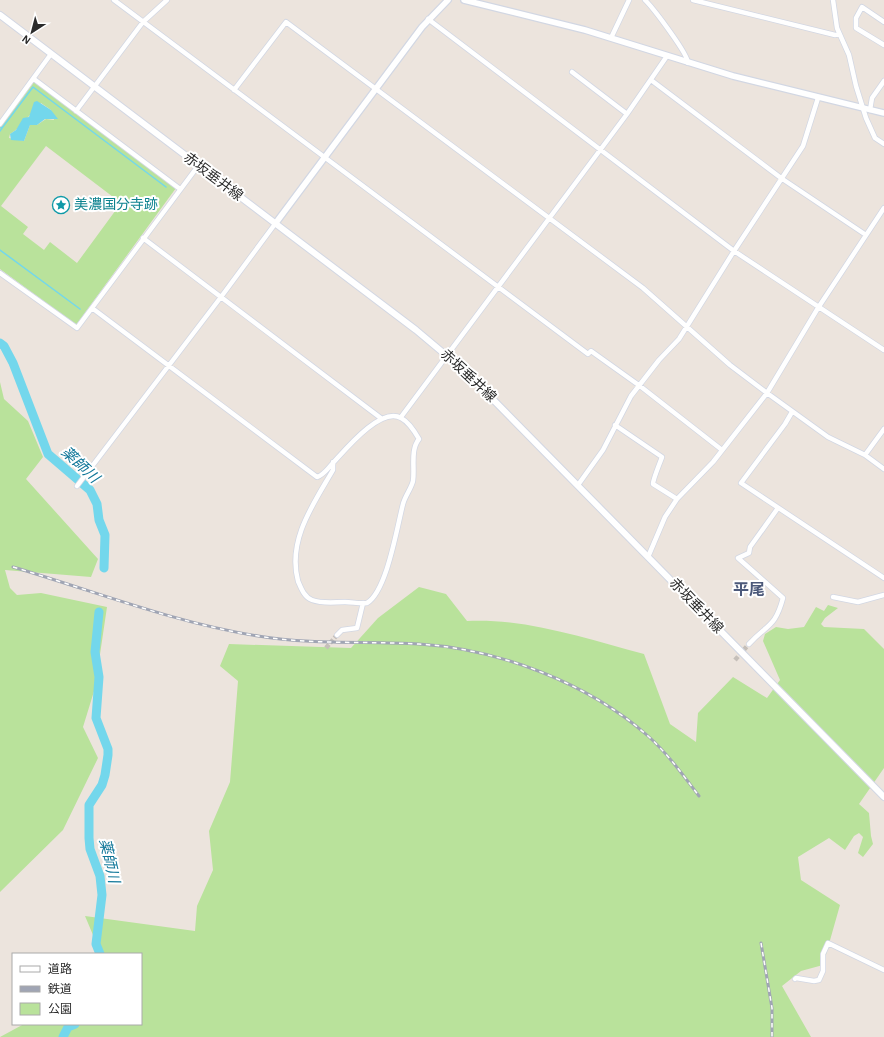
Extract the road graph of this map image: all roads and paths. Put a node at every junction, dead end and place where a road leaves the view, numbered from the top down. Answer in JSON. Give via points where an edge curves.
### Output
{"nodes":[{"id":1,"x":114,"y":0,"type":"edge"},
{"id":2,"x":166,"y":0,"type":"edge"},
{"id":3,"x":448,"y":0,"type":"edge"},
{"id":4,"x":466,"y":0,"type":"edge"},
{"id":5,"x":629,"y":0,"type":"edge"},
{"id":6,"x":694,"y":0,"type":"edge"},
{"id":7,"x":833,"y":0,"type":"edge"},
{"id":8,"x":648,"y":1,"type":"edge"},
{"id":9,"x":0,"y":14,"type":"edge"},
{"id":10,"x":428,"y":19,"type":"junction"},
{"id":11,"x":143,"y":22,"type":"junction"},
{"id":12,"x":884,"y":22,"type":"edge"},
{"id":13,"x":839,"y":34,"type":"junction"},
{"id":14,"x":611,"y":38,"type":"junction"},
{"id":15,"x":884,"y":45,"type":"edge"},
{"id":16,"x":51,"y":54,"type":"junction"},
{"id":17,"x":668,"y":56,"type":"junction"},
{"id":18,"x":688,"y":63,"type":"junction"},
{"id":19,"x":572,"y":72,"type":"dead end"},
{"id":20,"x":34,"y":79,"type":"junction"},
{"id":21,"x":651,"y":80,"type":"junction"},
{"id":22,"x":884,"y":81,"type":"edge"},
{"id":23,"x":94,"y":87,"type":"junction"},
{"id":24,"x":376,"y":89,"type":"junction"},
{"id":25,"x":234,"y":90,"type":"junction"},
{"id":26,"x":818,"y":98,"type":"junction"},
{"id":27,"x":863,"y":108,"type":"junction"},
{"id":28,"x":870,"y":110,"type":"junction"},
{"id":29,"x":76,"y":111,"type":"junction"},
{"id":30,"x":884,"y":113,"type":"edge"},
{"id":31,"x":627,"y":114,"type":"junction"},
{"id":32,"x":0,"y":124,"type":"edge"},
{"id":33,"x":884,"y":144,"type":"edge"},
{"id":34,"x":601,"y":148,"type":"junction"},
{"id":35,"x":324,"y":157,"type":"junction"},
{"id":36,"x":198,"y":166,"type":"junction"},
{"id":37,"x":782,"y":178,"type":"junction"},
{"id":38,"x":180,"y":189,"type":"junction"},
{"id":39,"x":884,"y":208,"type":"edge"},
{"id":40,"x":549,"y":218,"type":"junction"},
{"id":41,"x":275,"y":224,"type":"junction"},
{"id":42,"x":866,"y":235,"type":"junction"},
{"id":43,"x":143,"y":238,"type":"junction"},
{"id":44,"x":734,"y":251,"type":"junction"},
{"id":45,"x":0,"y":273,"type":"edge"},
{"id":46,"x":497,"y":287,"type":"junction"},
{"id":47,"x":221,"y":297,"type":"junction"},
{"id":48,"x":92,"y":308,"type":"junction"},
{"id":49,"x":818,"y":308,"type":"junction"},
{"id":50,"x":687,"y":328,"type":"junction"},
{"id":51,"x":884,"y":350,"type":"edge"},
{"id":52,"x":447,"y":356,"type":"junction"},
{"id":53,"x":170,"y":366,"type":"junction"},
{"id":54,"x":640,"y":386,"type":"junction"},
{"id":55,"x":767,"y":393,"type":"junction"},
{"id":56,"x":792,"y":412,"type":"junction"},
{"id":57,"x":401,"y":417,"type":"junction"},
{"id":58,"x":382,"y":419,"type":"junction"},
{"id":59,"x":615,"y":425,"type":"junction"},
{"id":60,"x":884,"y":429,"type":"edge"},
{"id":61,"x":722,"y":450,"type":"junction"},
{"id":62,"x":865,"y":455,"type":"junction"},
{"id":63,"x":333,"y":462,"type":"junction"},
{"id":64,"x":884,"y":469,"type":"edge"},
{"id":65,"x":578,"y":485,"type":"junction"},
{"id":66,"x":77,"y":486,"type":"dead end"},
{"id":67,"x":677,"y":499,"type":"junction"},
{"id":68,"x":778,"y":508,"type":"junction"},
{"id":69,"x":648,"y":557,"type":"junction"},
{"id":70,"x":884,"y":578,"type":"edge"},
{"id":71,"x":884,"y":595,"type":"edge"},
{"id":72,"x":833,"y":597,"type":"dead end"},
{"id":73,"x":363,"y":604,"type":"junction"},
{"id":74,"x":337,"y":635,"type":"tunnel mouth"},
{"id":75,"x":749,"y":644,"type":"tunnel mouth"},
{"id":76,"x":884,"y":797,"type":"edge"},
{"id":77,"x":884,"y":970,"type":"edge"},
{"id":78,"x":795,"y":979,"type":"dead end"}],
"edges":[{"from":1,"to":11,"type":"street"},
{"from":2,"to":11,"type":"street"},
{"from":3,"to":10,"type":"street"},
{"from":4,"to":14,"type":"street"},
{"from":5,"to":14,"type":"street"},
{"from":6,"to":13,"type":"street"},
{"from":7,"to":13,"type":"street"},
{"from":8,"to":18,"type":"street","via":[[688,58]]},
{"from":9,"to":16,"type":"main road","name":"赤坂垂井線"},
{"from":10,"to":24,"type":"street"},
{"from":10,"to":34,"type":"street"},
{"from":11,"to":23,"type":"street"},
{"from":11,"to":25,"type":"street"},
{"from":12,"to":15,"type":"street","via":[[862,7],[856,18],[856,28]]},
{"from":13,"to":27,"type":"street","via":[[849,55]]},
{"from":14,"to":17,"type":"street"},
{"from":16,"to":20,"type":"street"},
{"from":16,"to":23,"type":"main road","name":"赤坂垂井線"},
{"from":17,"to":18,"type":"street"},
{"from":17,"to":21,"type":"street"},
{"from":18,"to":26,"type":"street"},
{"from":19,"to":31,"type":"street"},
{"from":20,"to":29,"type":"street"},
{"from":20,"to":32,"type":"street"},
{"from":21,"to":31,"type":"street"},
{"from":21,"to":37,"type":"street"},
{"from":22,"to":28,"type":"street","via":[[872,98]]},
{"from":23,"to":29,"type":"street"},
{"from":23,"to":36,"type":"main road","name":"赤坂垂井線"},
{"from":24,"to":25,"type":"street","via":[[286,22]]},
{"from":24,"to":35,"type":"street"},
{"from":24,"to":40,"type":"street"},
{"from":25,"to":35,"type":"street"},
{"from":26,"to":27,"type":"street"},
{"from":26,"to":37,"type":"street","via":[[807,139]]},
{"from":27,"to":28,"type":"street"},
{"from":27,"to":33,"type":"street","via":[[873,135]]},
{"from":28,"to":30,"type":"street"},
{"from":29,"to":38,"type":"street"},
{"from":31,"to":34,"type":"street"},
{"from":34,"to":40,"type":"street"},
{"from":34,"to":44,"type":"street"},
{"from":35,"to":41,"type":"street"},
{"from":35,"to":46,"type":"street"},
{"from":36,"to":38,"type":"street"},
{"from":36,"to":41,"type":"main road","name":"赤坂垂井線"},
{"from":37,"to":42,"type":"street"},
{"from":37,"to":44,"type":"street"},
{"from":38,"to":43,"type":"street"},
{"from":39,"to":42,"type":"street"},
{"from":40,"to":46,"type":"street"},
{"from":40,"to":50,"type":"street","via":[[660,301]]},
{"from":41,"to":47,"type":"street"},
{"from":41,"to":52,"type":"main road","name":"赤坂垂井線"},
{"from":42,"to":49,"type":"street"},
{"from":43,"to":47,"type":"street"},
{"from":43,"to":48,"type":"street"},
{"from":44,"to":49,"type":"street"},
{"from":44,"to":50,"type":"street"},
{"from":45,"to":48,"type":"street","via":[[77,328]]},
{"from":46,"to":52,"type":"street"},
{"from":46,"to":54,"type":"street","via":[[588,354],[591,351]]},
{"from":47,"to":53,"type":"street"},
{"from":47,"to":58,"type":"street"},
{"from":48,"to":53,"type":"street"},
{"from":49,"to":51,"type":"street"},
{"from":49,"to":55,"type":"street"},
{"from":50,"to":54,"type":"street","via":[[658,360]]},
{"from":50,"to":55,"type":"street"},
{"from":52,"to":57,"type":"street"},
{"from":52,"to":65,"type":"main road","name":"赤坂垂井線"},
{"from":53,"to":63,"type":"street","via":[[317,477]]},
{"from":53,"to":66,"type":"street"},
{"from":54,"to":59,"type":"street","via":[[624,407]]},
{"from":54,"to":61,"type":"street"},
{"from":55,"to":56,"type":"street"},
{"from":55,"to":61,"type":"street"},
{"from":56,"to":62,"type":"street","via":[[828,437]]},
{"from":56,"to":68,"type":"street","via":[[741,482]]},
{"from":57,"to":58,"type":"street"},
{"from":57,"to":73,"type":"street","via":[[419,439],[414,451],[412,484],[403,503],[398,531],[380,587],[372,600]]},
{"from":58,"to":63,"type":"street","via":[[360,434]]},
{"from":59,"to":65,"type":"street","via":[[604,450]]},
{"from":59,"to":67,"type":"street","via":[[662,457],[653,484]]},
{"from":60,"to":62,"type":"street"},
{"from":61,"to":67,"type":"street"},
{"from":62,"to":64,"type":"street"},
{"from":63,"to":73,"type":"street","via":[[333,470],[307,516],[298,541],[298,578],[304,594],[312,600]]},
{"from":65,"to":69,"type":"main road","name":"赤坂垂井線"},
{"from":67,"to":69,"type":"street","via":[[665,517]]},
{"from":68,"to":70,"type":"street"},
{"from":68,"to":75,"type":"street","via":[[750,547],[749,553],[738,558],[783,598],[776,619]]},
{"from":69,"to":76,"type":"main road","name":"赤坂垂井線"},
{"from":71,"to":72,"type":"street","via":[[858,602]]},
{"from":73,"to":74,"type":"street","via":[[357,628],[342,630]]},
{"from":77,"to":78,"type":"street","via":[[828,943],[822,954],[823,971],[819,980]]}]}
